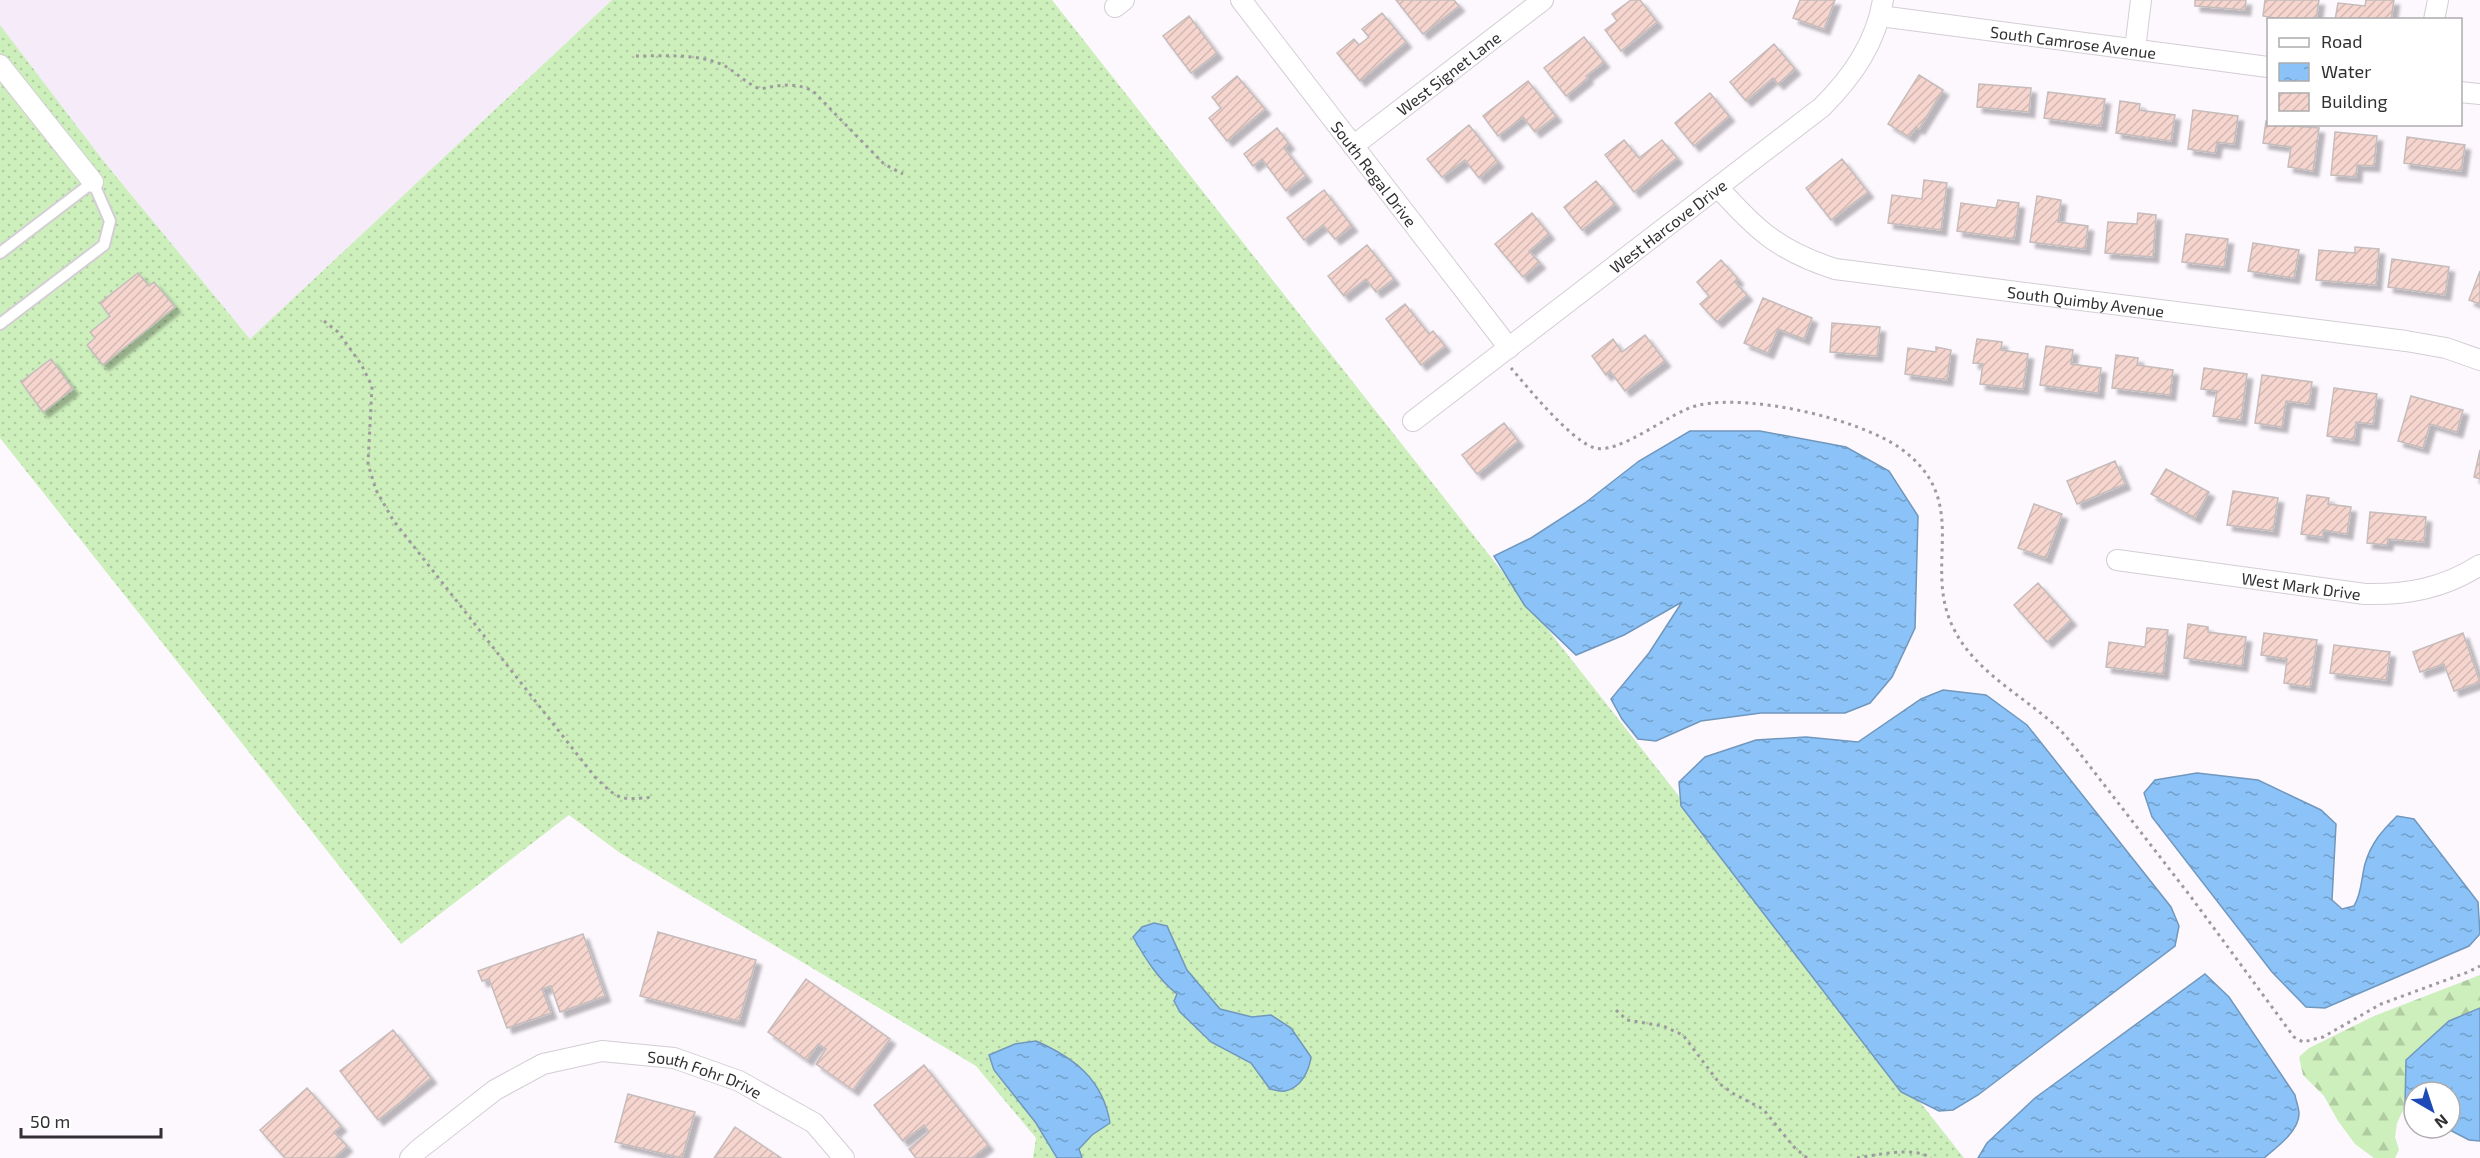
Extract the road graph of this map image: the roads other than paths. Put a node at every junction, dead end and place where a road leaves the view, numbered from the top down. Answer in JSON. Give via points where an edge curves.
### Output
{"nodes":[{"id":1,"x":1241,"y":0,"type":"edge"},
{"id":2,"x":1543,"y":0,"type":"edge"},
{"id":3,"x":2141,"y":0,"type":"edge"},
{"id":4,"x":2438,"y":0,"type":"edge"},
{"id":5,"x":1881,"y":8,"type":"edge"},
{"id":6,"x":2434,"y":18,"type":"edge"},
{"id":7,"x":2135,"y":50,"type":"junction"},
{"id":8,"x":0,"y":65,"type":"edge"},
{"id":9,"x":2267,"y":67,"type":"edge"},
{"id":10,"x":2462,"y":92,"type":"edge"},
{"id":11,"x":2480,"y":94,"type":"edge"},
{"id":12,"x":1353,"y":146,"type":"junction"},
{"id":13,"x":93,"y":182,"type":"junction"},
{"id":14,"x":1718,"y":187,"type":"junction"},
{"id":15,"x":0,"y":254,"type":"edge"},
{"id":16,"x":0,"y":324,"type":"edge"},
{"id":17,"x":1505,"y":351,"type":"junction"},
{"id":18,"x":2480,"y":360,"type":"edge"},
{"id":19,"x":1413,"y":421,"type":"dead end"},
{"id":20,"x":2117,"y":560,"type":"dead end"},
{"id":21,"x":2480,"y":565,"type":"edge"},
{"id":22,"x":410,"y":1158,"type":"edge"},
{"id":23,"x":844,"y":1158,"type":"edge"}],
"edges":[{"from":1,"to":12,"type":"street","name":"South Regal Drive"},
{"from":2,"to":12,"type":"street","name":"West Signet Lane"},
{"from":3,"to":7,"type":"street"},
{"from":4,"to":6,"type":"street"},
{"from":5,"to":7,"type":"street","name":"South Camrose Avenue"},
{"from":5,"to":14,"type":"street","name":"West Harcove Drive","via":[[1872,39],[1843,86],[1822,107]]},
{"from":7,"to":9,"type":"street","name":"South Camrose Avenue"},
{"from":8,"to":13,"type":"street"},
{"from":10,"to":11,"type":"street"},
{"from":12,"to":17,"type":"street","name":"South Regal Drive"},
{"from":13,"to":15,"type":"lane"},
{"from":13,"to":16,"type":"lane","via":[[110,222],[104,245]]},
{"from":14,"to":17,"type":"street","name":"West Harcove Drive"},
{"from":14,"to":18,"type":"street","name":"South Quimby Avenue","via":[[1776,244],[1835,269],[2406,341],[2446,348]]},
{"from":17,"to":19,"type":"street","name":"West Harcove Drive"},
{"from":20,"to":21,"type":"street","name":"West Mark Drive","via":[[2394,595],[2445,584]]},
{"from":22,"to":23,"type":"street","name":"South Fohr Drive","via":[[495,1090],[543,1064],[602,1051],[674,1058],[739,1080],[814,1123]]}]}
